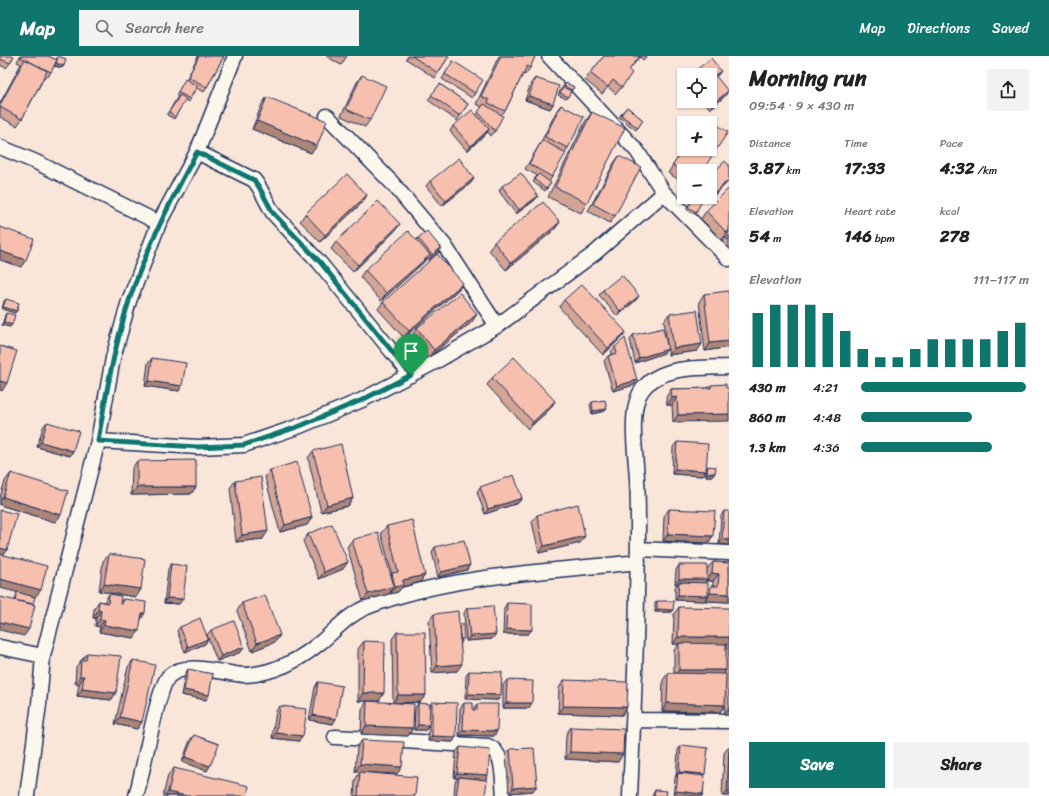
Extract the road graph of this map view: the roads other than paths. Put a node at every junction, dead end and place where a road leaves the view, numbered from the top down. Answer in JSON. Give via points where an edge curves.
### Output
{"nodes":[{"id":1,"x":235,"y":56,"type":"edge"},
{"id":2,"x":549,"y":56,"type":"edge"},
{"id":3,"x":327,"y":116,"type":"dead end"},
{"id":4,"x":0,"y":146,"type":"edge"},
{"id":5,"x":197,"y":152,"type":"junction"},
{"id":6,"x":664,"y":193,"type":"junction"},
{"id":7,"x":159,"y":223,"type":"junction"},
{"id":8,"x":729,"y":259,"type":"edge"},
{"id":9,"x":497,"y":326,"type":"junction"},
{"id":10,"x":729,"y":367,"type":"edge"},
{"id":11,"x":411,"y":375,"type":"junction"},
{"id":12,"x":98,"y":441,"type":"junction"},
{"id":13,"x":729,"y":553,"type":"edge"},
{"id":14,"x":638,"y":556,"type":"junction"},
{"id":15,"x":0,"y":647,"type":"edge"},
{"id":16,"x":43,"y":656,"type":"junction"},
{"id":17,"x":634,"y":720,"type":"junction"},
{"id":18,"x":729,"y":721,"type":"edge"},
{"id":19,"x":335,"y":737,"type":"dead end"},
{"id":20,"x":27,"y":796,"type":"edge"},
{"id":21,"x":136,"y":796,"type":"edge"},
{"id":22,"x":504,"y":796,"type":"edge"},
{"id":23,"x":630,"y":796,"type":"edge"}],
"edges":[{"from":1,"to":5,"type":"street"},
{"from":2,"to":6,"type":"street","via":[[637,151]]},
{"from":3,"to":9,"type":"street","via":[[394,185],[445,246]]},
{"from":4,"to":7,"type":"street"},
{"from":5,"to":7,"type":"street"},
{"from":5,"to":11,"type":"street","via":[[254,180],[273,213],[320,262]]},
{"from":6,"to":8,"type":"street"},
{"from":6,"to":9,"type":"street","via":[[595,253]]},
{"from":7,"to":12,"type":"street","via":[[129,301],[115,351]]},
{"from":9,"to":11,"type":"street"},
{"from":10,"to":14,"type":"street","via":[[678,371],[655,378],[641,391],[633,417],[638,487]]},
{"from":11,"to":12,"type":"street","via":[[362,400],[300,426],[244,445],[198,447]]},
{"from":12,"to":16,"type":"street"},
{"from":13,"to":14,"type":"street"},
{"from":14,"to":17,"type":"street"},
{"from":14,"to":21,"type":"street","via":[[435,587],[390,599],[342,621],[321,642],[274,669],[246,675],[180,669],[168,677],[158,704]]},
{"from":15,"to":16,"type":"street"},
{"from":16,"to":20,"type":"street"},
{"from":17,"to":18,"type":"street"},
{"from":17,"to":23,"type":"street"},
{"from":19,"to":22,"type":"street","via":[[488,746],[496,749],[500,757]]}]}
